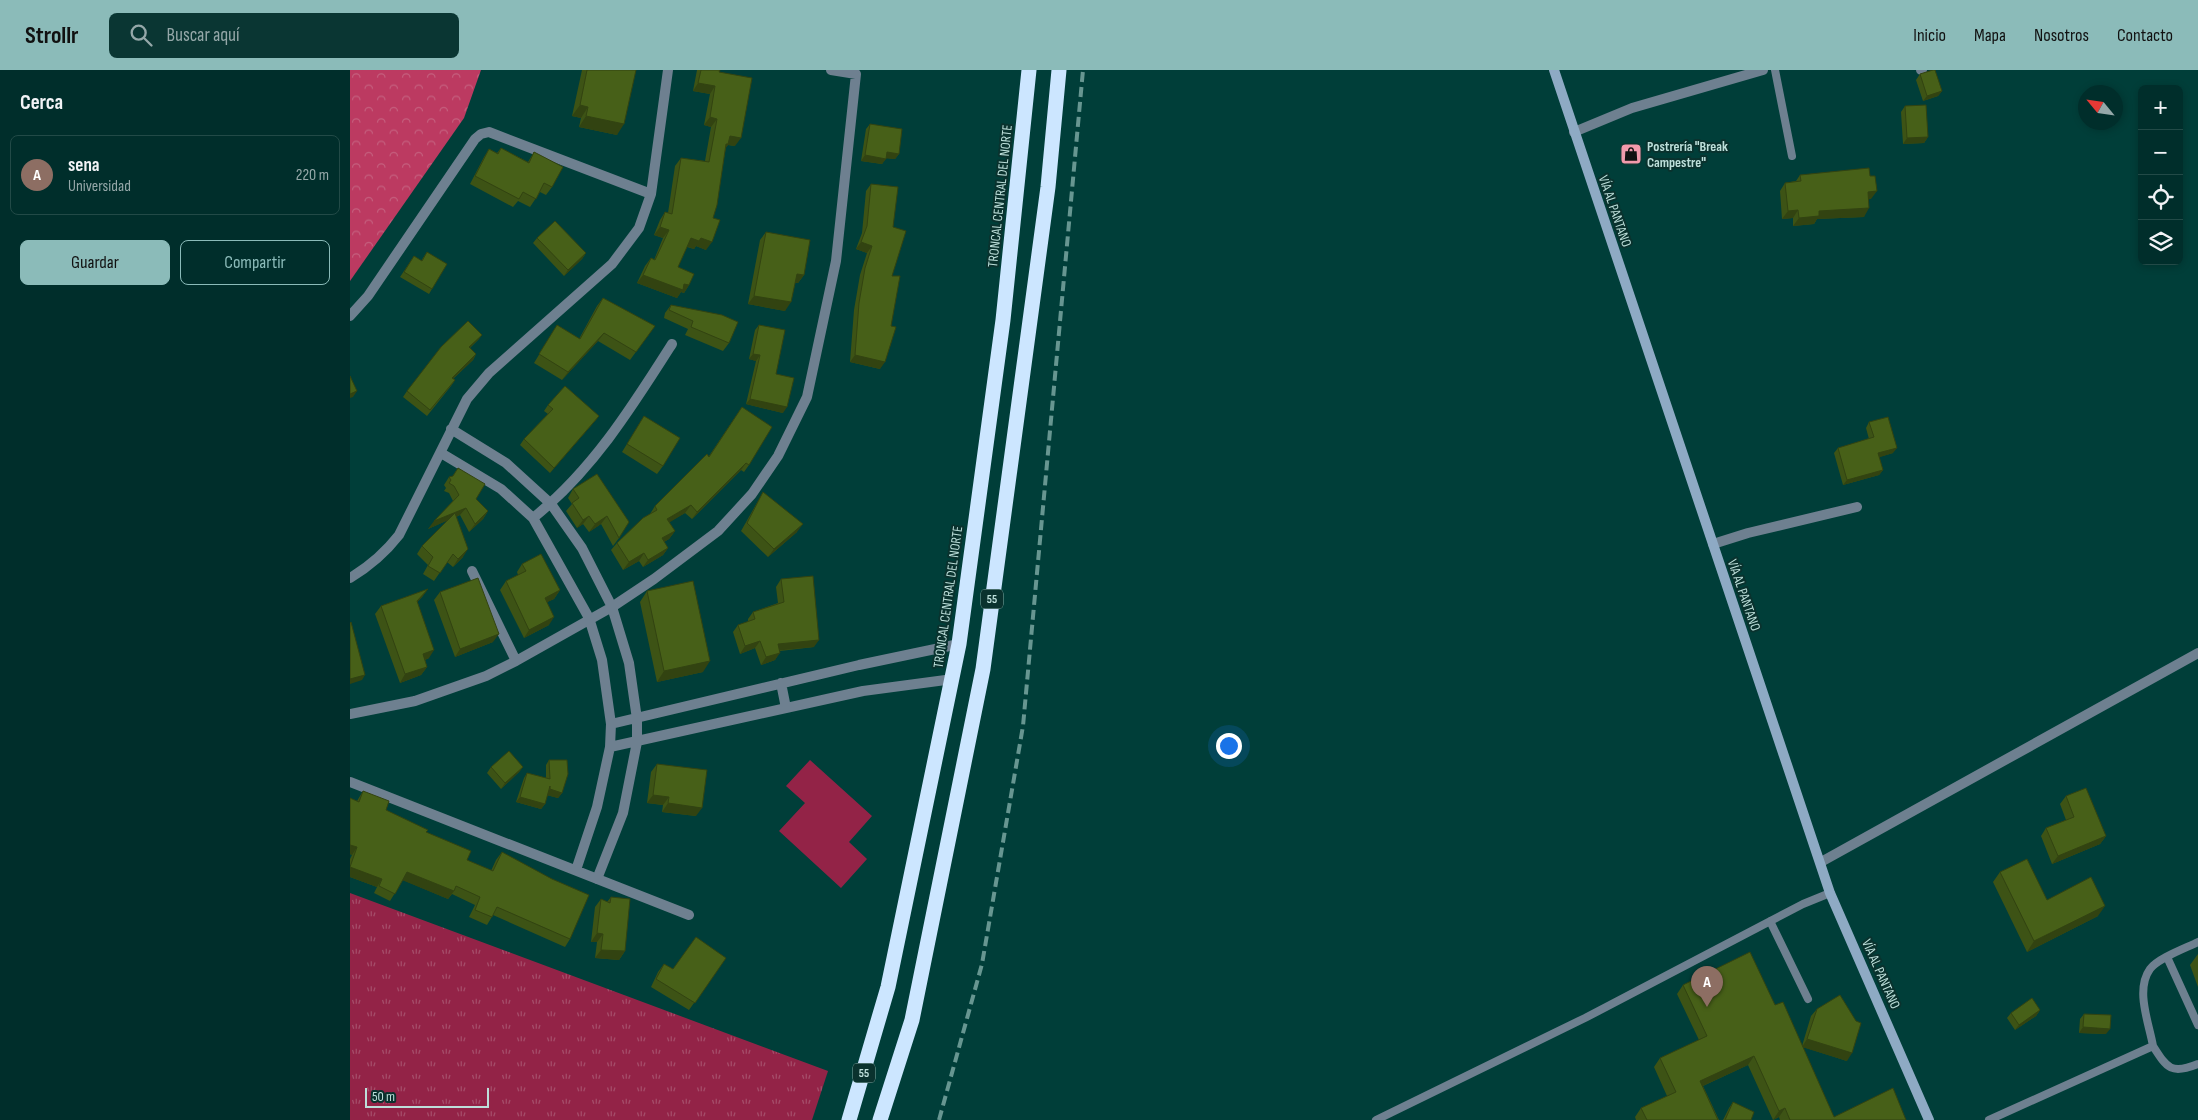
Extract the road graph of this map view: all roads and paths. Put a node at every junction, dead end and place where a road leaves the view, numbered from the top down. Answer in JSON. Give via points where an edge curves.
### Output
{"nodes":[{"id":1,"x":668,"y":70,"type":"edge"},
{"id":2,"x":831,"y":70,"type":"edge"},
{"id":3,"x":1029,"y":70,"type":"edge"},
{"id":4,"x":1059,"y":70,"type":"edge"},
{"id":5,"x":1554,"y":70,"type":"edge"},
{"id":6,"x":1763,"y":70,"type":"edge"},
{"id":7,"x":1775,"y":70,"type":"edge"},
{"id":8,"x":1574,"y":132,"type":"junction"},
{"id":9,"x":1792,"y":156,"type":"dead end"},
{"id":10,"x":651,"y":194,"type":"junction"},
{"id":11,"x":350,"y":316,"type":"edge"},
{"id":12,"x":672,"y":344,"type":"dead end"},
{"id":13,"x":451,"y":429,"type":"junction"},
{"id":14,"x":441,"y":453,"type":"junction"},
{"id":15,"x":551,"y":504,"type":"junction"},
{"id":16,"x":1857,"y":507,"type":"dead end"},
{"id":17,"x":533,"y":518,"type":"junction"},
{"id":18,"x":1713,"y":544,"type":"junction"},
{"id":19,"x":472,"y":571,"type":"dead end"},
{"id":20,"x":350,"y":578,"type":"edge"},
{"id":21,"x":612,"y":607,"type":"junction"},
{"id":22,"x":589,"y":618,"type":"junction"},
{"id":23,"x":960,"y":644,"type":"junction"},
{"id":24,"x":2198,"y":653,"type":"edge"},
{"id":25,"x":516,"y":661,"type":"junction"},
{"id":26,"x":953,"y":678,"type":"junction"},
{"id":27,"x":782,"y":683,"type":"junction"},
{"id":28,"x":786,"y":708,"type":"junction"},
{"id":29,"x":350,"y":714,"type":"edge"},
{"id":30,"x":637,"y":719,"type":"junction"},
{"id":31,"x":611,"y":724,"type":"junction"},
{"id":32,"x":637,"y":742,"type":"junction"},
{"id":33,"x":610,"y":747,"type":"junction"},
{"id":34,"x":350,"y":782,"type":"edge"},
{"id":35,"x":1821,"y":862,"type":"junction"},
{"id":36,"x":576,"y":870,"type":"junction"},
{"id":37,"x":597,"y":879,"type":"junction"},
{"id":38,"x":1830,"y":893,"type":"junction"},
{"id":39,"x":689,"y":914,"type":"dead end"},
{"id":40,"x":1770,"y":921,"type":"junction"},
{"id":41,"x":2198,"y":942,"type":"edge"},
{"id":42,"x":2167,"y":957,"type":"junction"},
{"id":43,"x":1808,"y":999,"type":"dead end"},
{"id":44,"x":2198,"y":1025,"type":"edge"},
{"id":45,"x":2153,"y":1046,"type":"junction"},
{"id":46,"x":2198,"y":1064,"type":"edge"},
{"id":47,"x":1387,"y":1117,"type":"edge"},
{"id":48,"x":849,"y":1120,"type":"edge"},
{"id":49,"x":880,"y":1120,"type":"edge"},
{"id":50,"x":1376,"y":1120,"type":"edge"},
{"id":51,"x":1930,"y":1120,"type":"edge"},
{"id":52,"x":1989,"y":1120,"type":"edge"}],
"edges":[{"from":1,"to":10,"type":"street"},
{"from":2,"to":21,"type":"street","via":[[856,74],[836,261],[807,397],[778,456],[752,494],[718,530]]},
{"from":3,"to":23,"type":"highway","name":"TRONCAL CENTRAL DEL NORTE","number":"55","via":[[1003,320]]},
{"from":4,"to":49,"type":"highway","number":"55","via":[[1048,187],[983,669],[912,1020]]},
{"from":5,"to":8,"type":"main road","name":"VÍA AL PANTANO"},
{"from":6,"to":8,"type":"street","via":[[1632,108]]},
{"from":7,"to":9,"type":"lane"},
{"from":8,"to":18,"type":"main road","name":"VÍA AL PANTANO"},
{"from":10,"to":11,"type":"street","via":[[488,132],[481,134],[365,301]]},
{"from":10,"to":13,"type":"street","via":[[638,228],[612,264],[490,373],[467,399]]},
{"from":12,"to":15,"type":"street","via":[[595,457]]},
{"from":13,"to":14,"type":"street"},
{"from":13,"to":15,"type":"street","via":[[506,463]]},
{"from":14,"to":17,"type":"street","via":[[501,489]]},
{"from":14,"to":20,"type":"street","via":[[399,535],[386,552]]},
{"from":15,"to":17,"type":"street"},
{"from":15,"to":21,"type":"street","via":[[582,548]]},
{"from":16,"to":18,"type":"street"},
{"from":17,"to":22,"type":"street"},
{"from":18,"to":35,"type":"main road","name":"VÍA AL PANTANO"},
{"from":19,"to":25,"type":"street"},
{"from":21,"to":22,"type":"street"},
{"from":21,"to":30,"type":"street","via":[[629,663]]},
{"from":22,"to":25,"type":"street"},
{"from":22,"to":31,"type":"street","via":[[602,660]]},
{"from":23,"to":26,"type":"highway","name":"TRONCAL CENTRAL DEL NORTE","number":"55"},
{"from":23,"to":27,"type":"street"},
{"from":24,"to":35,"type":"street"},
{"from":25,"to":29,"type":"street","via":[[486,676],[415,701]]},
{"from":26,"to":28,"type":"street","via":[[863,691]]},
{"from":26,"to":48,"type":"highway","name":"TRONCAL CENTRAL DEL NORTE","number":"55","via":[[888,987]]},
{"from":27,"to":28,"type":"street"},
{"from":27,"to":30,"type":"street"},
{"from":28,"to":32,"type":"street"},
{"from":30,"to":31,"type":"street"},
{"from":30,"to":32,"type":"street"},
{"from":31,"to":33,"type":"street"},
{"from":32,"to":33,"type":"street"},
{"from":32,"to":37,"type":"street","via":[[622,813]]},
{"from":33,"to":36,"type":"street","via":[[597,807]]},
{"from":34,"to":36,"type":"street"},
{"from":35,"to":38,"type":"main road","name":"VÍA AL PANTANO"},
{"from":36,"to":37,"type":"street"},
{"from":37,"to":39,"type":"street"},
{"from":38,"to":40,"type":"lane"},
{"from":38,"to":51,"type":"main road","name":"VÍA AL PANTANO"},
{"from":40,"to":43,"type":"lane"},
{"from":40,"to":47,"type":"lane"},
{"from":41,"to":42,"type":"lane"},
{"from":42,"to":44,"type":"lane"},
{"from":42,"to":45,"type":"lane","via":[[2150,968],[2143,991]]},
{"from":45,"to":46,"type":"lane","via":[[2166,1065],[2174,1070]]},
{"from":45,"to":52,"type":"lane"},
{"from":47,"to":50,"type":"lane"}]}
